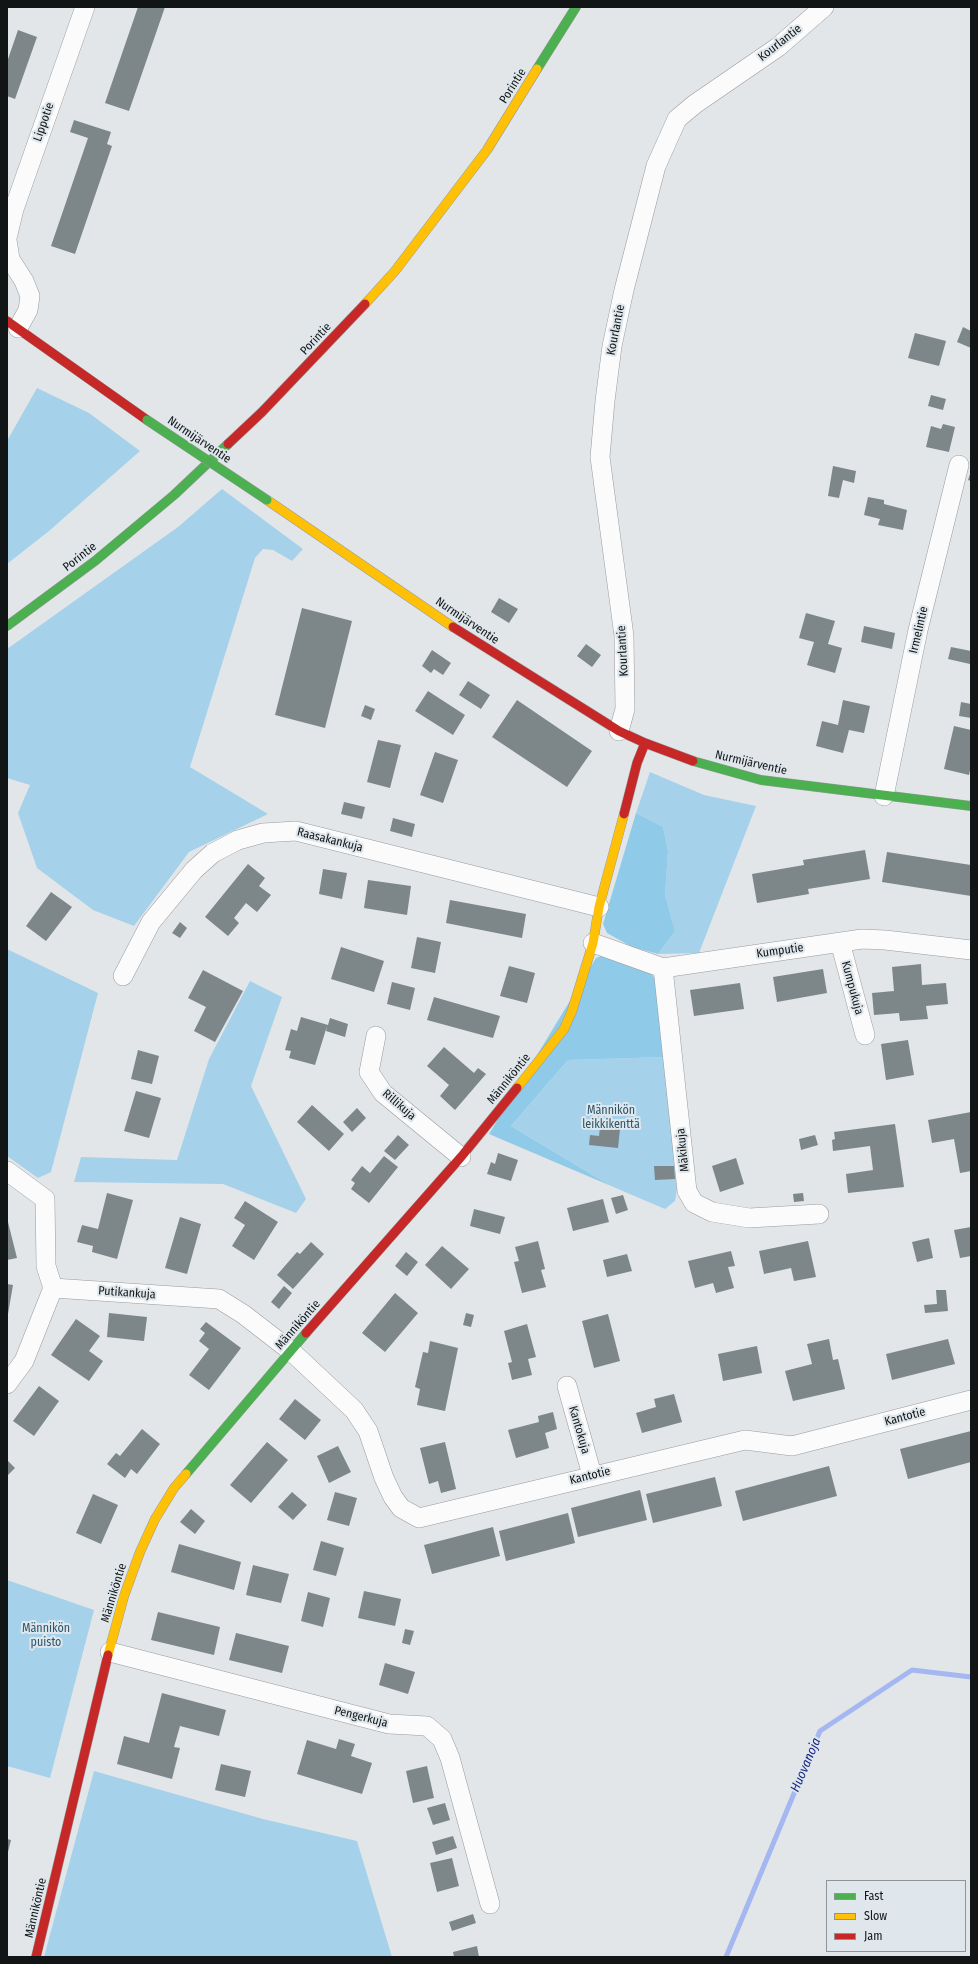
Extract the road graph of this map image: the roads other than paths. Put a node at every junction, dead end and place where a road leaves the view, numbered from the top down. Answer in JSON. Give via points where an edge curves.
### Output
{"nodes":[{"id":1,"x":85,"y":7,"type":"edge"},
{"id":2,"x":576,"y":7,"type":"edge"},
{"id":3,"x":824,"y":7,"type":"edge"},
{"id":4,"x":7,"y":239,"type":"edge"},
{"id":5,"x":12,"y":324,"type":"edge"},
{"id":6,"x":959,"y":465,"type":"dead end"},
{"id":7,"x":7,"y":626,"type":"edge"},
{"id":8,"x":619,"y":731,"type":"junction"},
{"id":9,"x":645,"y":743,"type":"junction"},
{"id":10,"x":884,"y":796,"type":"junction"},
{"id":11,"x":971,"y":806,"type":"edge"},
{"id":12,"x":599,"y":907,"type":"junction"},
{"id":13,"x":840,"y":942,"type":"junction"},
{"id":14,"x":593,"y":943,"type":"junction"},
{"id":15,"x":971,"y":950,"type":"edge"},
{"id":16,"x":663,"y":968,"type":"junction"},
{"id":17,"x":123,"y":976,"type":"dead end"},
{"id":18,"x":864,"y":1035,"type":"dead end"},
{"id":19,"x":376,"y":1036,"type":"dead end"},
{"id":20,"x":461,"y":1157,"type":"junction"},
{"id":21,"x":7,"y":1171,"type":"edge"},
{"id":22,"x":819,"y":1214,"type":"dead end"},
{"id":23,"x":53,"y":1288,"type":"junction"},
{"id":24,"x":291,"y":1351,"type":"junction"},
{"id":25,"x":7,"y":1384,"type":"edge"},
{"id":26,"x":567,"y":1386,"type":"dead end"},
{"id":27,"x":971,"y":1400,"type":"edge"},
{"id":28,"x":592,"y":1475,"type":"junction"},
{"id":29,"x":110,"y":1652,"type":"junction"},
{"id":30,"x":490,"y":1904,"type":"dead end"},
{"id":31,"x":36,"y":1957,"type":"edge"}],
"edges":[{"from":1,"to":4,"type":"street","name":"Lippotie","via":[[14,210]]},
{"from":2,"to":7,"type":"main road","name":"Porintie","via":[[487,150],[394,271],[326,346],[262,412],[174,495],[95,561]]},
{"from":3,"to":8,"type":"street","name":"Kourlantie","via":[[778,47],[677,119],[656,166],[612,346],[600,457],[624,636],[625,709]]},
{"from":4,"to":5,"type":"street","name":"Lippotie","via":[[10,259],[30,296],[28,310]]},
{"from":5,"to":8,"type":"main road","name":"Nurmijärventie","bridge":true,"via":[[147,420],[469,638]]},
{"from":6,"to":10,"type":"street","name":"Irmelintie","via":[[918,630]]},
{"from":8,"to":9,"type":"main road","name":"Nurmijärventie"},
{"from":9,"to":10,"type":"main road","name":"Nurmijärventie","via":[[698,763],[761,780]]},
{"from":9,"to":12,"type":"main road","name":"Männiköntie","via":[[637,763]]},
{"from":10,"to":11,"type":"main road","name":"Nurmijärventie"},
{"from":12,"to":14,"type":"main road","name":"Männiköntie"},
{"from":12,"to":17,"type":"street","name":"Raasakankuja","via":[[296,831],[263,833],[238,840],[212,853],[194,870],[151,922]]},
{"from":13,"to":15,"type":"street","name":"Kumputie","via":[[885,940]]},
{"from":13,"to":16,"type":"street","name":"Kumputie"},
{"from":13,"to":18,"type":"street","name":"Kumpukuja"},
{"from":14,"to":16,"type":"street","name":"Kumputie"},
{"from":14,"to":20,"type":"main road","name":"Männiköntie","via":[[564,1030]]},
{"from":16,"to":22,"type":"street","name":"Mäkikuja","via":[[687,1191],[694,1203],[712,1212],[749,1218]]},
{"from":19,"to":20,"type":"street","name":"Rillikuja","via":[[370,1072],[383,1093]]},
{"from":20,"to":24,"type":"main road","name":"Männiköntie"},
{"from":21,"to":23,"type":"street","via":[[45,1198],[46,1266]]},
{"from":23,"to":24,"type":"street","name":"Putikankuja","via":[[219,1300],[243,1314]]},
{"from":23,"to":25,"type":"street","via":[[24,1361]]},
{"from":24,"to":28,"type":"street","name":"Kantotie","via":[[354,1410],[368,1431],[384,1478],[394,1497],[401,1508],[419,1518]]},
{"from":24,"to":29,"type":"main road","name":"Männiköntie","via":[[174,1488],[155,1519],[127,1589]]},
{"from":26,"to":28,"type":"street","name":"Kantokuja"},
{"from":27,"to":28,"type":"street","name":"Kantotie","via":[[792,1446],[745,1440]]},
{"from":29,"to":30,"type":"street","name":"Pengerkuja","via":[[389,1724],[427,1726],[442,1739],[450,1758]]},
{"from":29,"to":31,"type":"main road","name":"Männiköntie"}]}
